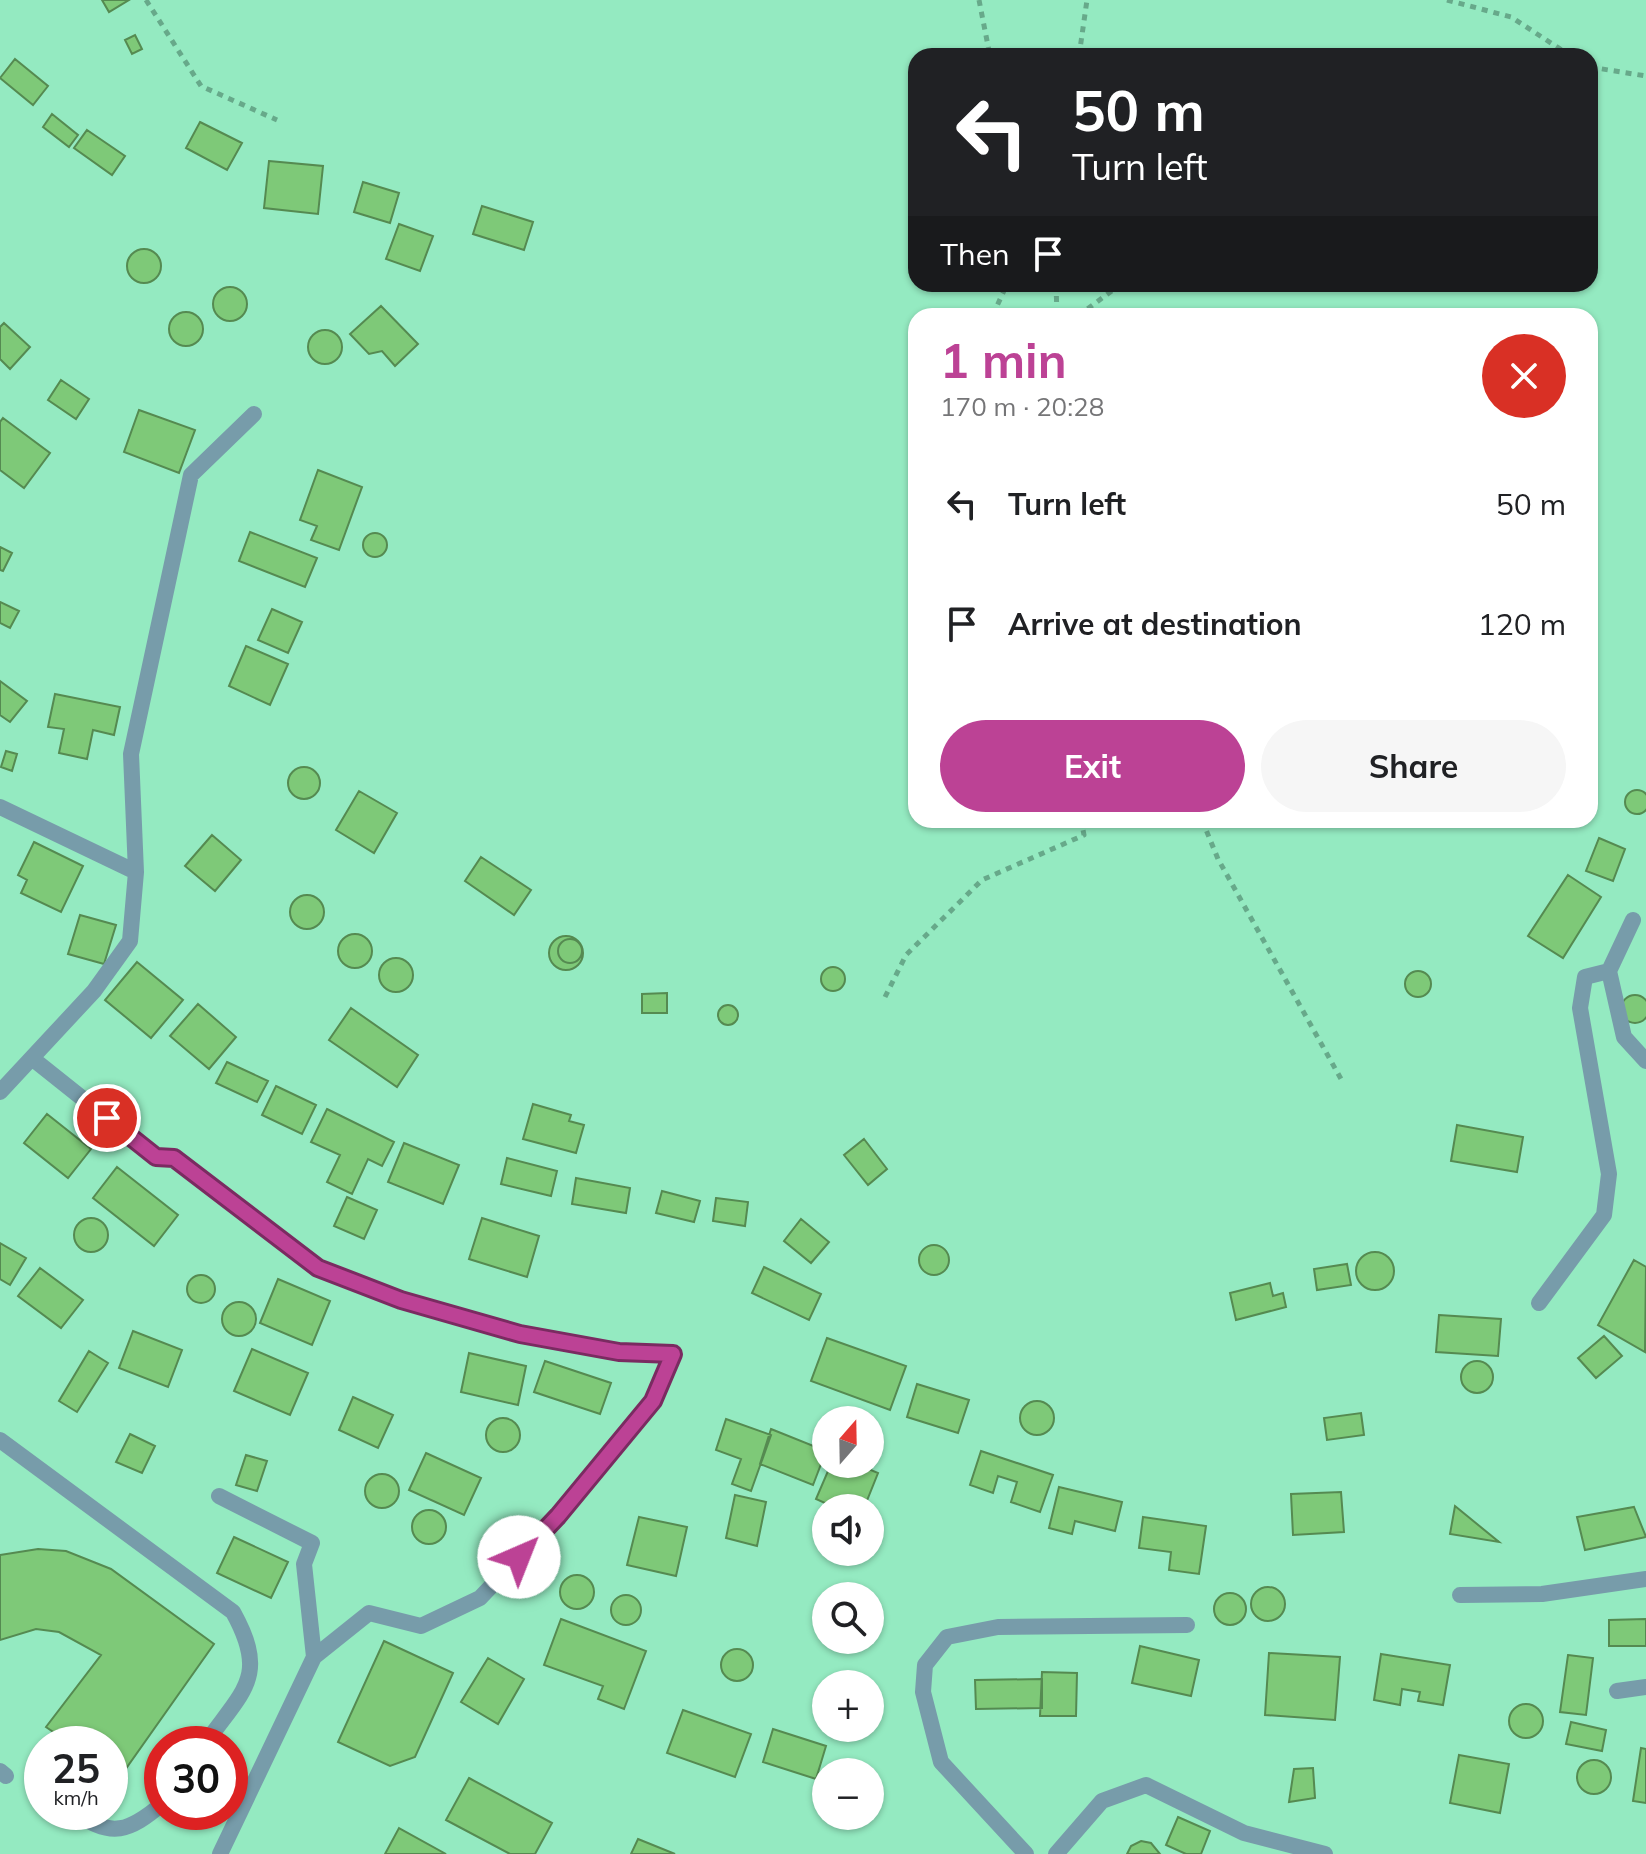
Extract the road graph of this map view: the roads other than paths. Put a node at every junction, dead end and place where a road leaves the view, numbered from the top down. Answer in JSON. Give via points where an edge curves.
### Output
{"nodes":[{"id":1,"x":254,"y":414,"type":"dead end"},
{"id":2,"x":0,"y":807,"type":"edge"},
{"id":3,"x":136,"y":872,"type":"junction"},
{"id":4,"x":1633,"y":920,"type":"dead end"},
{"id":5,"x":1609,"y":971,"type":"junction"},
{"id":6,"x":33,"y":1059,"type":"junction"},
{"id":7,"x":1646,"y":1061,"type":"edge"},
{"id":8,"x":0,"y":1092,"type":"edge"},
{"id":9,"x":1539,"y":1303,"type":"dead end"},
{"id":10,"x":0,"y":1440,"type":"edge"},
{"id":11,"x":219,"y":1496,"type":"dead end"},
{"id":12,"x":1646,"y":1579,"type":"edge"},
{"id":13,"x":1460,"y":1595,"type":"dead end"},
{"id":14,"x":1187,"y":1625,"type":"dead end"},
{"id":15,"x":314,"y":1657,"type":"junction"},
{"id":16,"x":1646,"y":1687,"type":"edge"},
{"id":17,"x":1617,"y":1691,"type":"dead end"},
{"id":18,"x":218,"y":1726,"type":"edge"},
{"id":19,"x":220,"y":1854,"type":"edge"},
{"id":20,"x":1026,"y":1854,"type":"edge"},
{"id":21,"x":1056,"y":1854,"type":"edge"},
{"id":22,"x":1325,"y":1854,"type":"edge"}],
"edges":[{"from":1,"to":3,"type":"street","via":[[191,475],[131,754]]},
{"from":2,"to":3,"type":"street"},
{"from":3,"to":6,"type":"street","via":[[130,941]]},
{"from":4,"to":5,"type":"street"},
{"from":5,"to":7,"type":"street","via":[[1624,1037]]},
{"from":5,"to":9,"type":"street","via":[[1585,977],[1580,1008],[1609,1174],[1604,1215]]},
{"from":6,"to":8,"type":"street"},
{"from":6,"to":15,"type":"street","via":[[156,1157],[174,1158],[318,1268],[401,1300],[520,1334],[619,1352],[673,1354],[653,1401],[558,1516],[480,1598],[421,1626],[369,1613]]},
{"from":10,"to":18,"type":"street","via":[[233,1612],[250,1643],[251,1678]]},
{"from":11,"to":15,"type":"street","via":[[312,1543],[304,1564]]},
{"from":12,"to":13,"type":"street","via":[[1542,1594]]},
{"from":14,"to":20,"type":"street","via":[[998,1627],[947,1637],[925,1665],[923,1692],[941,1762]]},
{"from":15,"to":19,"type":"street"},
{"from":16,"to":17,"type":"street"},
{"from":21,"to":22,"type":"street","via":[[1102,1801],[1146,1785],[1244,1833]]}]}
